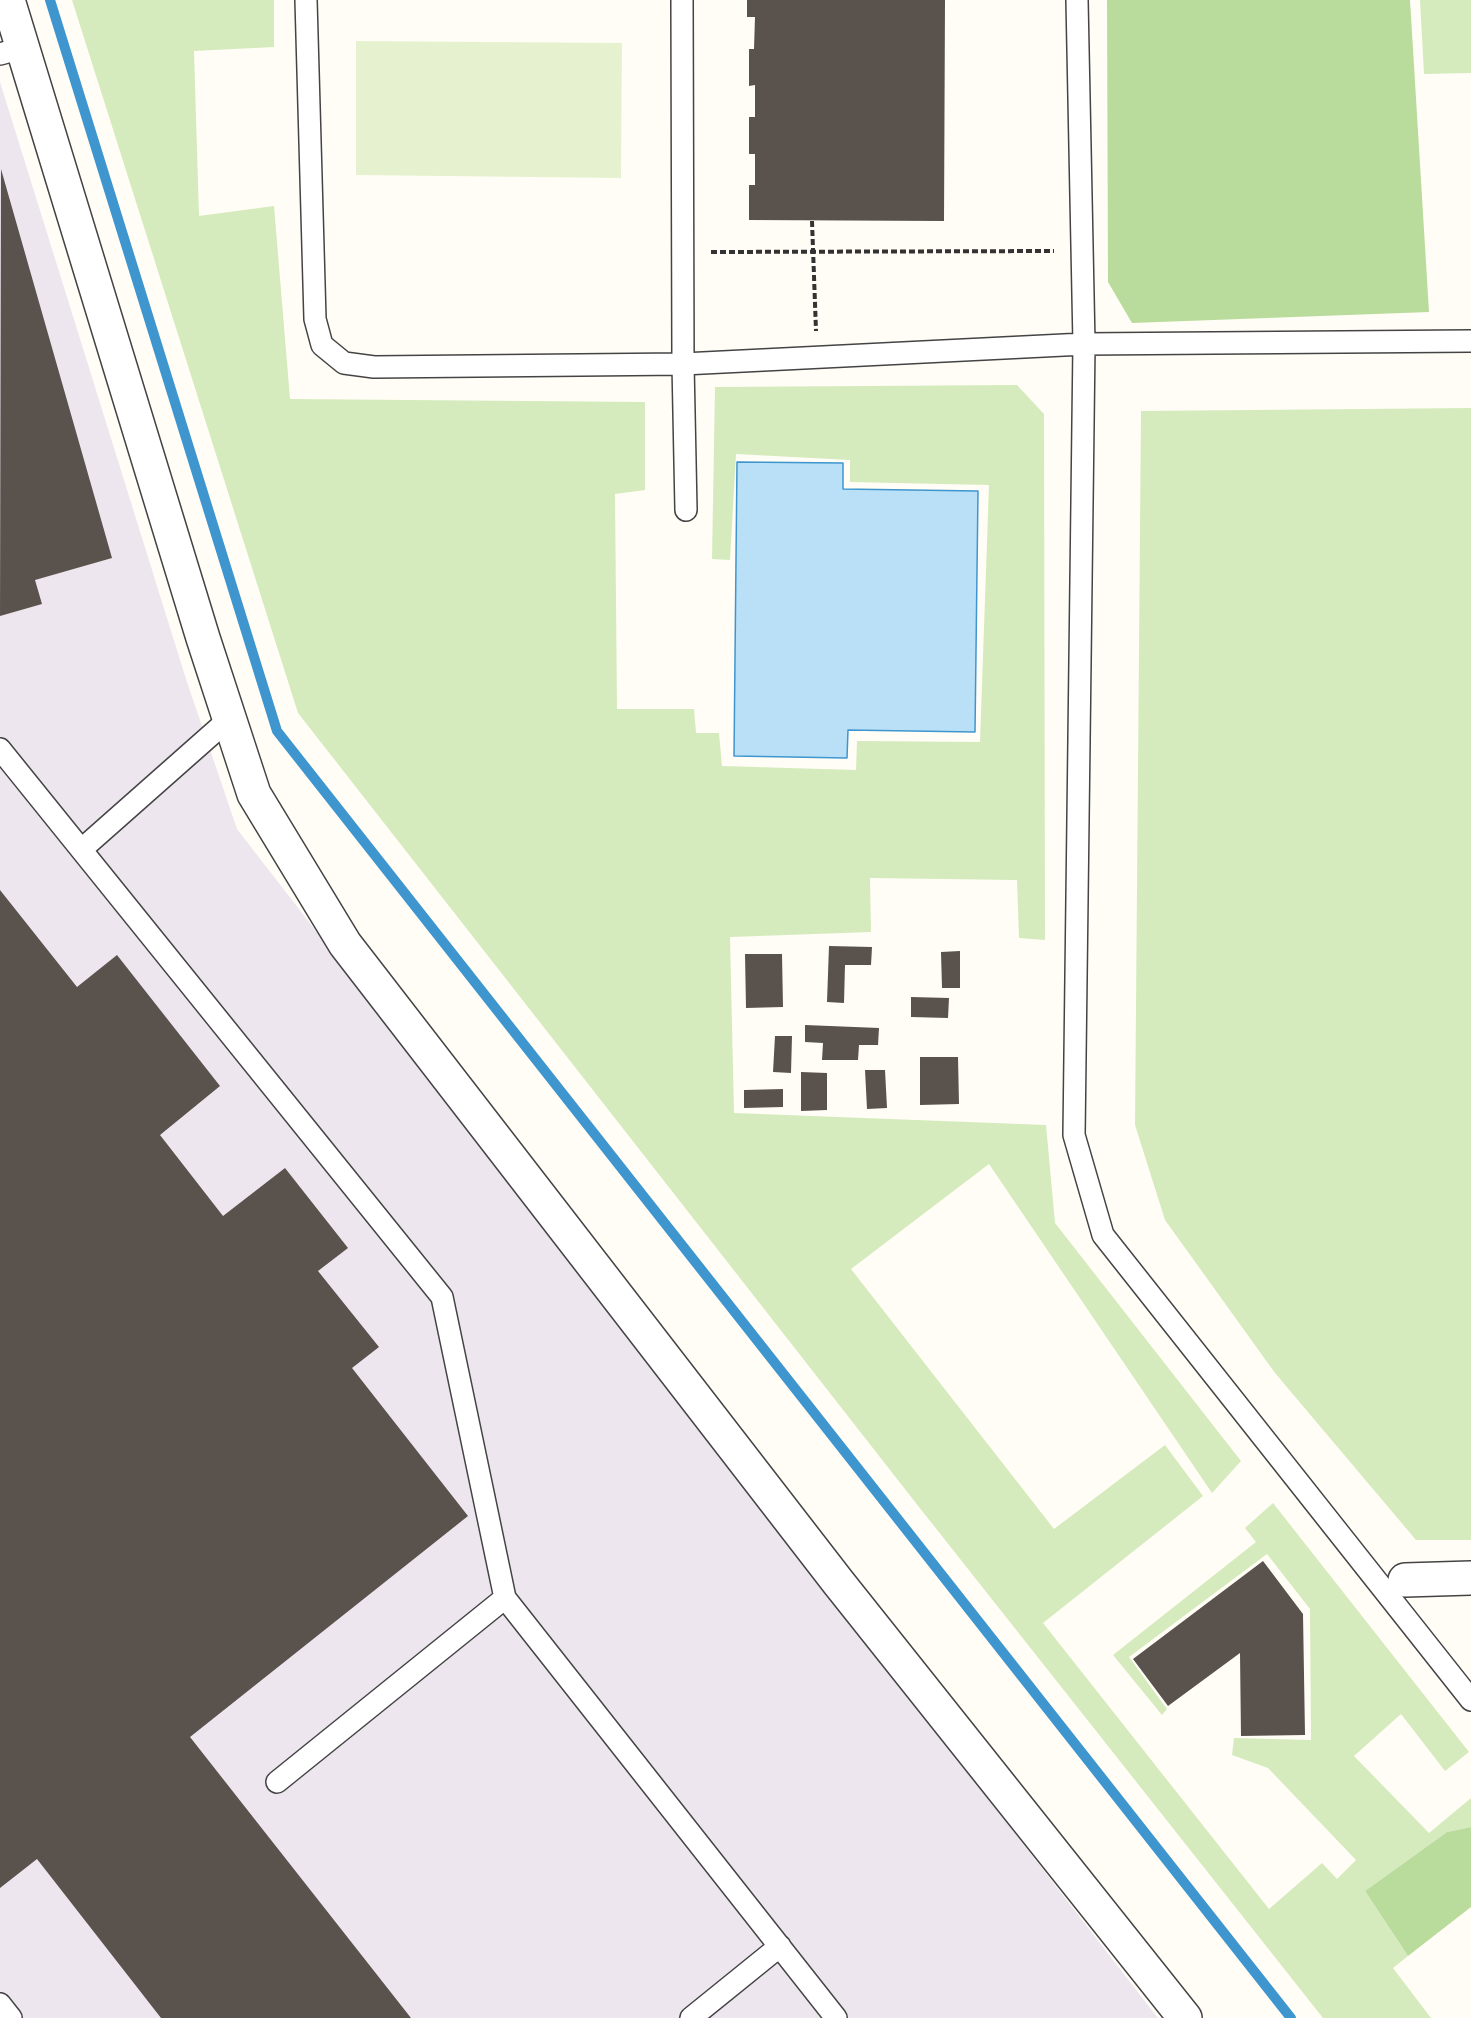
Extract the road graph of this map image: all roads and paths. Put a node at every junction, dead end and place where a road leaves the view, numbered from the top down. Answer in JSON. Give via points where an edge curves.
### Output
{"nodes":[{"id":1,"x":8,"y":0,"type":"edge"},
{"id":2,"x":306,"y":0,"type":"edge"},
{"id":3,"x":682,"y":0,"type":"edge"},
{"id":4,"x":1077,"y":0,"type":"edge"},
{"id":5,"x":11,"y":51,"type":"edge"},
{"id":6,"x":812,"y":220,"type":"dead end"},
{"id":7,"x":683,"y":252,"type":"junction"},
{"id":8,"x":813,"y":252,"type":"junction"},
{"id":9,"x":1082,"y":252,"type":"junction"},
{"id":10,"x":1471,"y":341,"type":"edge"},
{"id":11,"x":1084,"y":344,"type":"junction"},
{"id":12,"x":817,"y":357,"type":"junction"},
{"id":13,"x":684,"y":364,"type":"junction"},
{"id":14,"x":686,"y":510,"type":"dead end"},
{"id":15,"x":229,"y":719,"type":"junction"},
{"id":16,"x":0,"y":748,"type":"edge"},
{"id":17,"x":82,"y":849,"type":"junction"},
{"id":18,"x":1471,"y":1578,"type":"edge"},
{"id":19,"x":1405,"y":1580,"type":"dead end"},
{"id":20,"x":506,"y":1598,"type":"junction"},
{"id":21,"x":1471,"y":1700,"type":"edge"},
{"id":22,"x":277,"y":1782,"type":"dead end"},
{"id":23,"x":780,"y":1946,"type":"junction"},
{"id":24,"x":0,"y":2004,"type":"edge"},
{"id":25,"x":11,"y":2018,"type":"edge"},
{"id":26,"x":691,"y":2018,"type":"edge"},
{"id":27,"x":836,"y":2018,"type":"edge"},
{"id":28,"x":1185,"y":2018,"type":"edge"}],
"edges":[{"from":1,"to":5,"type":"street"},
{"from":2,"to":13,"type":"lane","via":[[315,319],[322,345],[344,363],[374,367]]},
{"from":3,"to":7,"type":"lane"},
{"from":4,"to":9,"type":"lane"},
{"from":5,"to":15,"type":"street"},
{"from":6,"to":8,"type":"path"},
{"from":7,"to":8,"type":"path"},
{"from":7,"to":13,"type":"lane"},
{"from":8,"to":9,"type":"path"},
{"from":8,"to":12,"type":"path"},
{"from":9,"to":11,"type":"lane"},
{"from":10,"to":11,"type":"lane"},
{"from":11,"to":12,"type":"lane"},
{"from":11,"to":21,"type":"lane","via":[[1074,1135],[1077,1146],[1103,1235]]},
{"from":12,"to":13,"type":"lane"},
{"from":13,"to":14,"type":"lane"},
{"from":15,"to":17,"type":"lane"},
{"from":15,"to":28,"type":"street","via":[[254,794],[345,944],[838,1582]]},
{"from":16,"to":17,"type":"lane"},
{"from":17,"to":20,"type":"lane","via":[[442,1297]]},
{"from":18,"to":19,"type":"street"},
{"from":20,"to":22,"type":"lane"},
{"from":20,"to":23,"type":"lane"},
{"from":23,"to":26,"type":"lane"},
{"from":23,"to":27,"type":"lane"},
{"from":24,"to":25,"type":"lane"}]}
